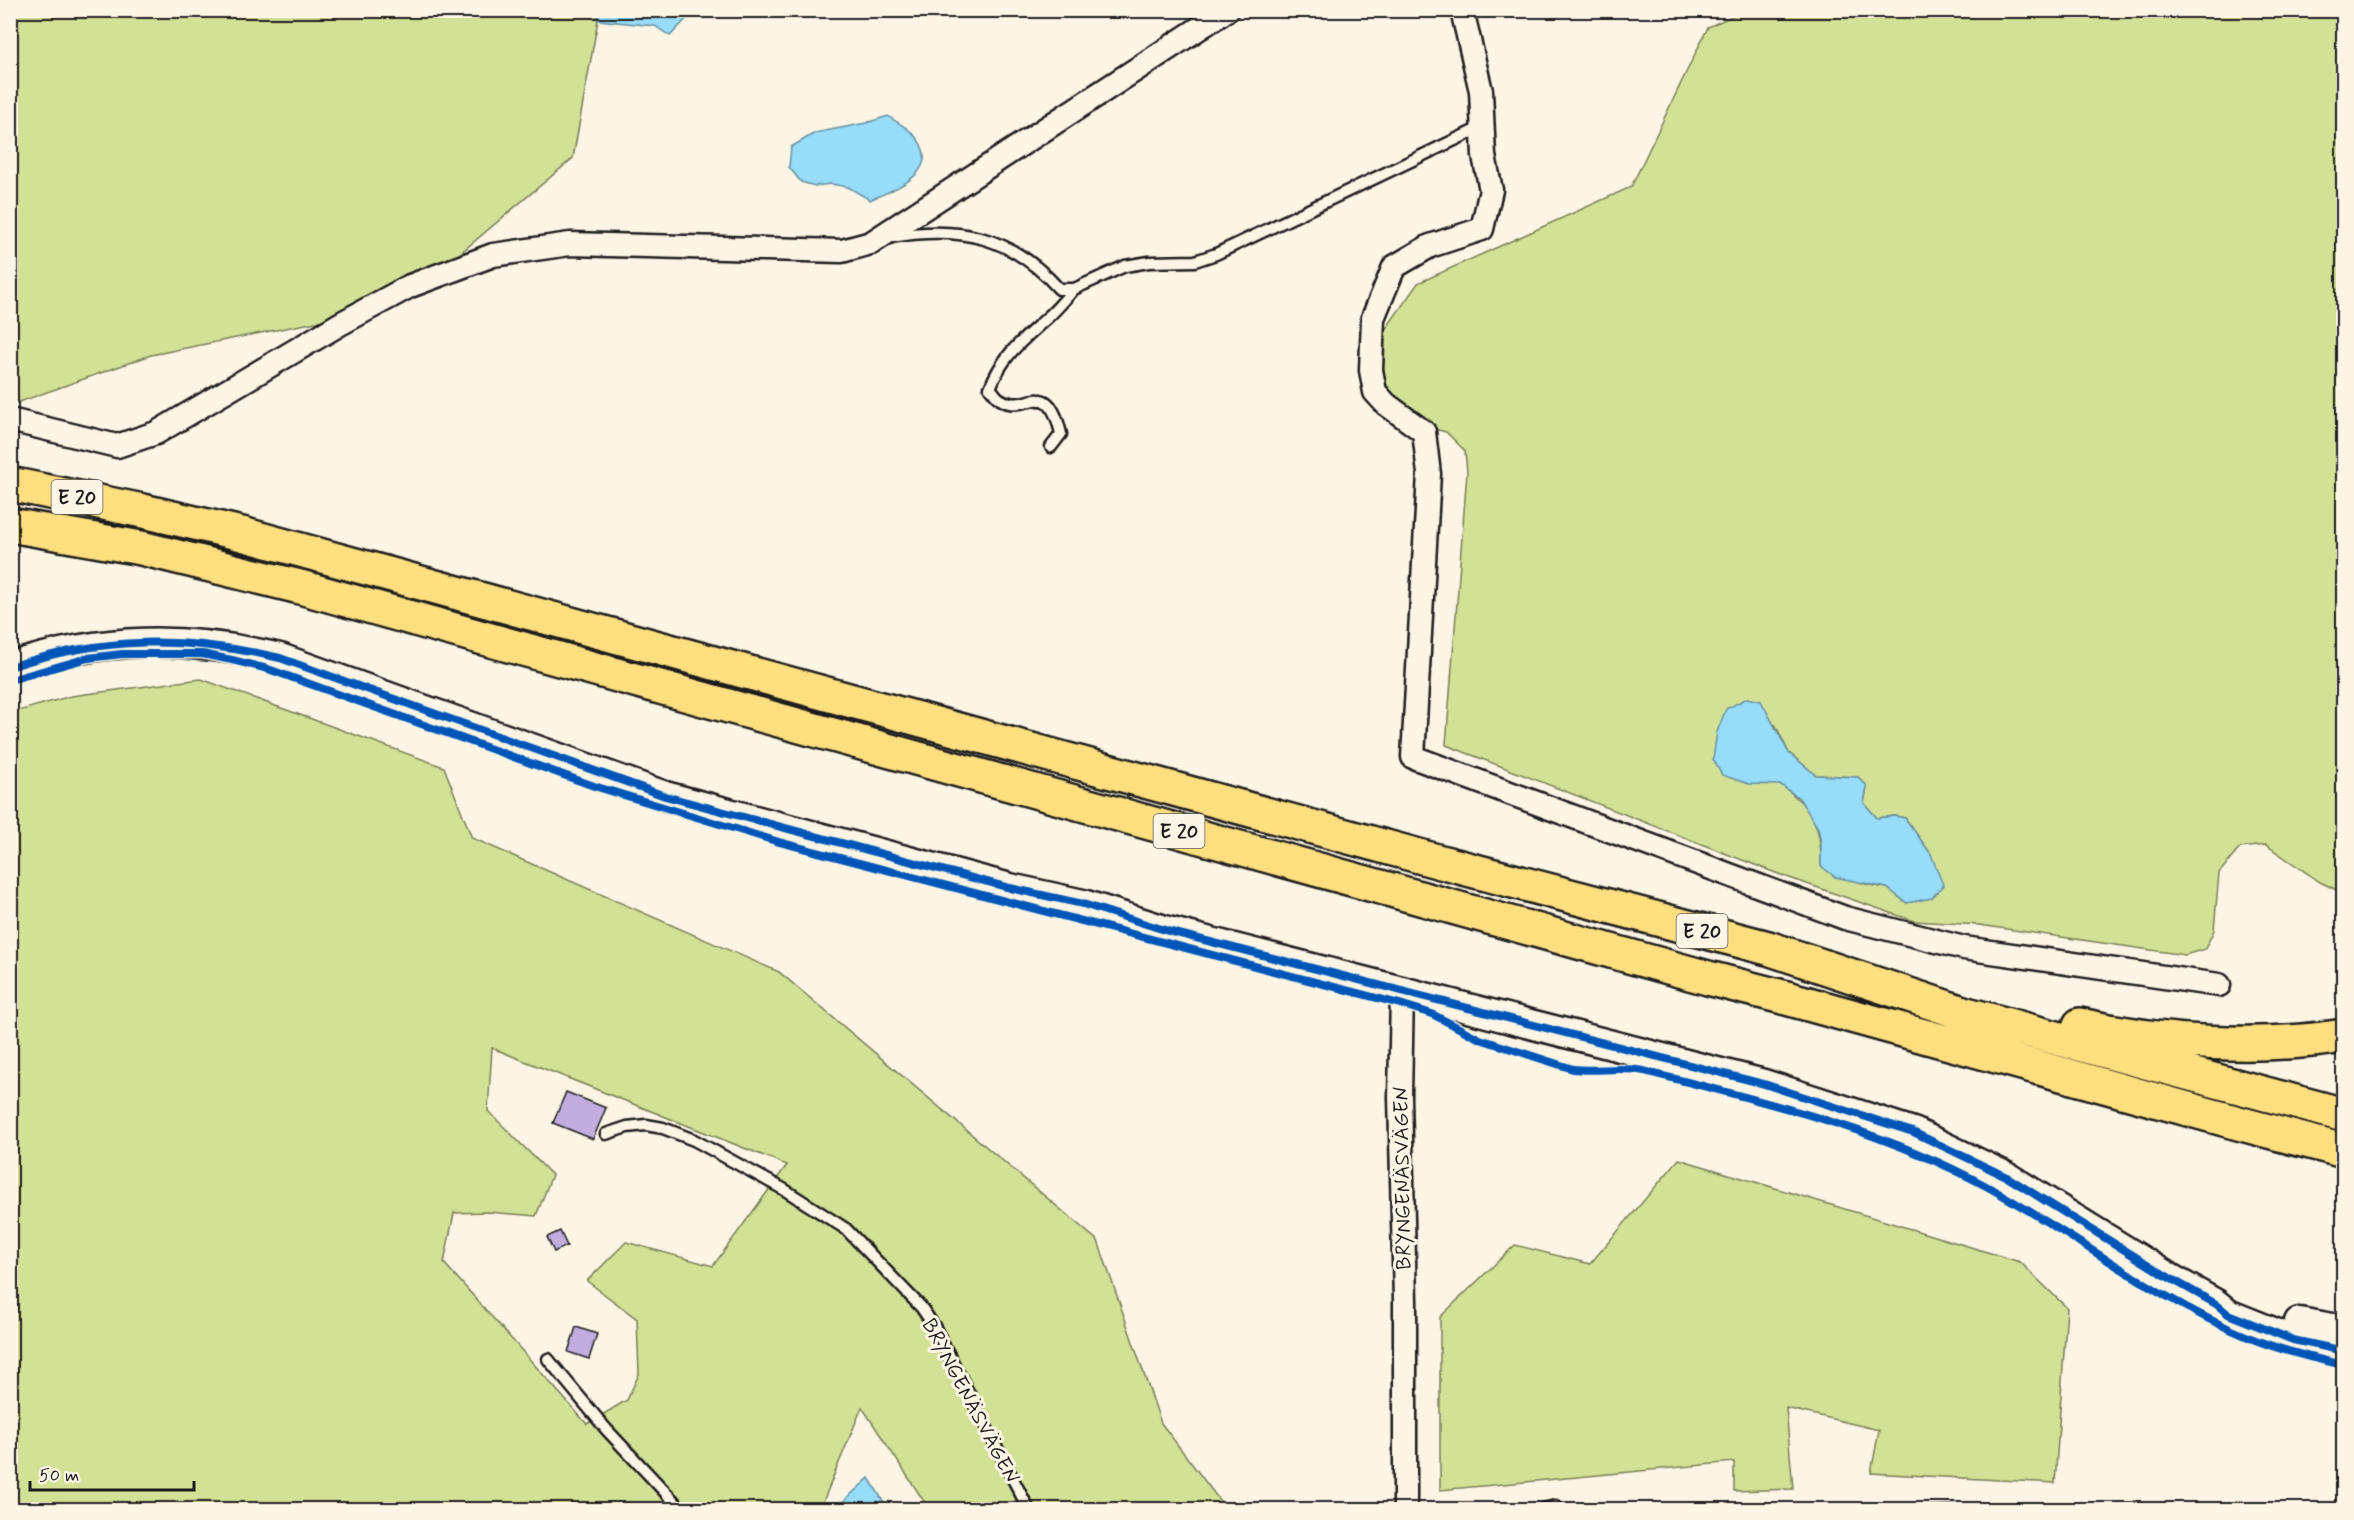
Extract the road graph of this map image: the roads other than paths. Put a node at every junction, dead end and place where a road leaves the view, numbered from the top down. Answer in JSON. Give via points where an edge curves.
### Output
{"nodes":[{"id":1,"x":1227,"y":10,"type":"edge"},
{"id":2,"x":1462,"y":10,"type":"edge"},
{"id":3,"x":1483,"y":127,"type":"junction"},
{"id":4,"x":878,"y":239,"type":"junction"},
{"id":5,"x":1074,"y":289,"type":"junction"},
{"id":6,"x":10,"y":420,"type":"edge"},
{"id":7,"x":1050,"y":447,"type":"dead end"},
{"id":8,"x":10,"y":484,"type":"edge"},
{"id":9,"x":10,"y":525,"type":"edge"},
{"id":10,"x":10,"y":667,"type":"edge"},
{"id":11,"x":2219,"y":985,"type":"dead end"},
{"id":12,"x":1402,"y":991,"type":"junction"},
{"id":13,"x":1963,"y":1013,"type":"junction"},
{"id":14,"x":2343,"y":1036,"type":"edge"},
{"id":15,"x":2343,"y":1115,"type":"edge"},
{"id":16,"x":606,"y":1134,"type":"dead end"},
{"id":17,"x":2343,"y":1150,"type":"edge"},
{"id":18,"x":2216,"y":1304,"type":"junction"},
{"id":19,"x":2343,"y":1330,"type":"edge"},
{"id":20,"x":2343,"y":1351,"type":"edge"},
{"id":21,"x":548,"y":1359,"type":"dead end"},
{"id":22,"x":1556,"y":1506,"type":"dead end"},
{"id":23,"x":682,"y":1509,"type":"edge"},
{"id":24,"x":1029,"y":1509,"type":"edge"},
{"id":25,"x":1405,"y":1509,"type":"edge"},
{"id":26,"x":1539,"y":1509,"type":"edge"}],
"edges":[{"from":1,"to":4,"type":"street"},
{"from":2,"to":3,"type":"street","via":[[1481,91]]},
{"from":3,"to":5,"type":"lane","via":[[1216,254],[1195,261],[1125,266]]},
{"from":3,"to":11,"type":"street","via":[[1491,190],[1482,229],[1430,246],[1394,267],[1372,318],[1371,370],[1375,392],[1424,432],[1429,474],[1413,757],[1845,918],[1964,948]]},
{"from":4,"to":5,"type":"lane","via":[[934,233],[973,235],[1028,259],[1059,289]]},
{"from":4,"to":6,"type":"street","via":[[842,251],[570,244],[493,255],[411,286],[156,433],[117,446]]},
{"from":5,"to":7,"type":"lane","via":[[1019,342],[998,368],[990,388],[1000,399],[1016,404],[1033,399],[1048,403],[1057,416],[1061,435]]},
{"from":8,"to":13,"type":"highway","number":"E 20","via":[[276,543],[1768,948]]},
{"from":9,"to":17,"type":"highway","number":"E 20","via":[[141,548],[300,587]]},
{"from":10,"to":12,"type":"street","via":[[73,649],[113,643],[190,643],[257,652],[665,796]]},
{"from":12,"to":18,"type":"street","via":[[1764,1084],[1913,1132],[2007,1177]]},
{"from":12,"to":25,"type":"street","name":"BRYNGENÄSVÄGEN"},
{"from":13,"to":14,"type":"highway","via":[[2019,1011],[2101,1030],[2255,1044]]},
{"from":13,"to":15,"type":"highway","number":"E 20"},
{"from":16,"to":24,"type":"lane","name":"BRYNGENÄSVÄGEN","via":[[646,1125],[684,1136],[785,1190],[846,1229],[921,1307],[934,1326]]},
{"from":18,"to":19,"type":"street","via":[[2229,1303],[2274,1317]]},
{"from":18,"to":20,"type":"street","via":[[2252,1325],[2293,1340]]},
{"from":21,"to":23,"type":"lane","via":[[606,1429]]},
{"from":22,"to":26,"type":"lane"}]}
